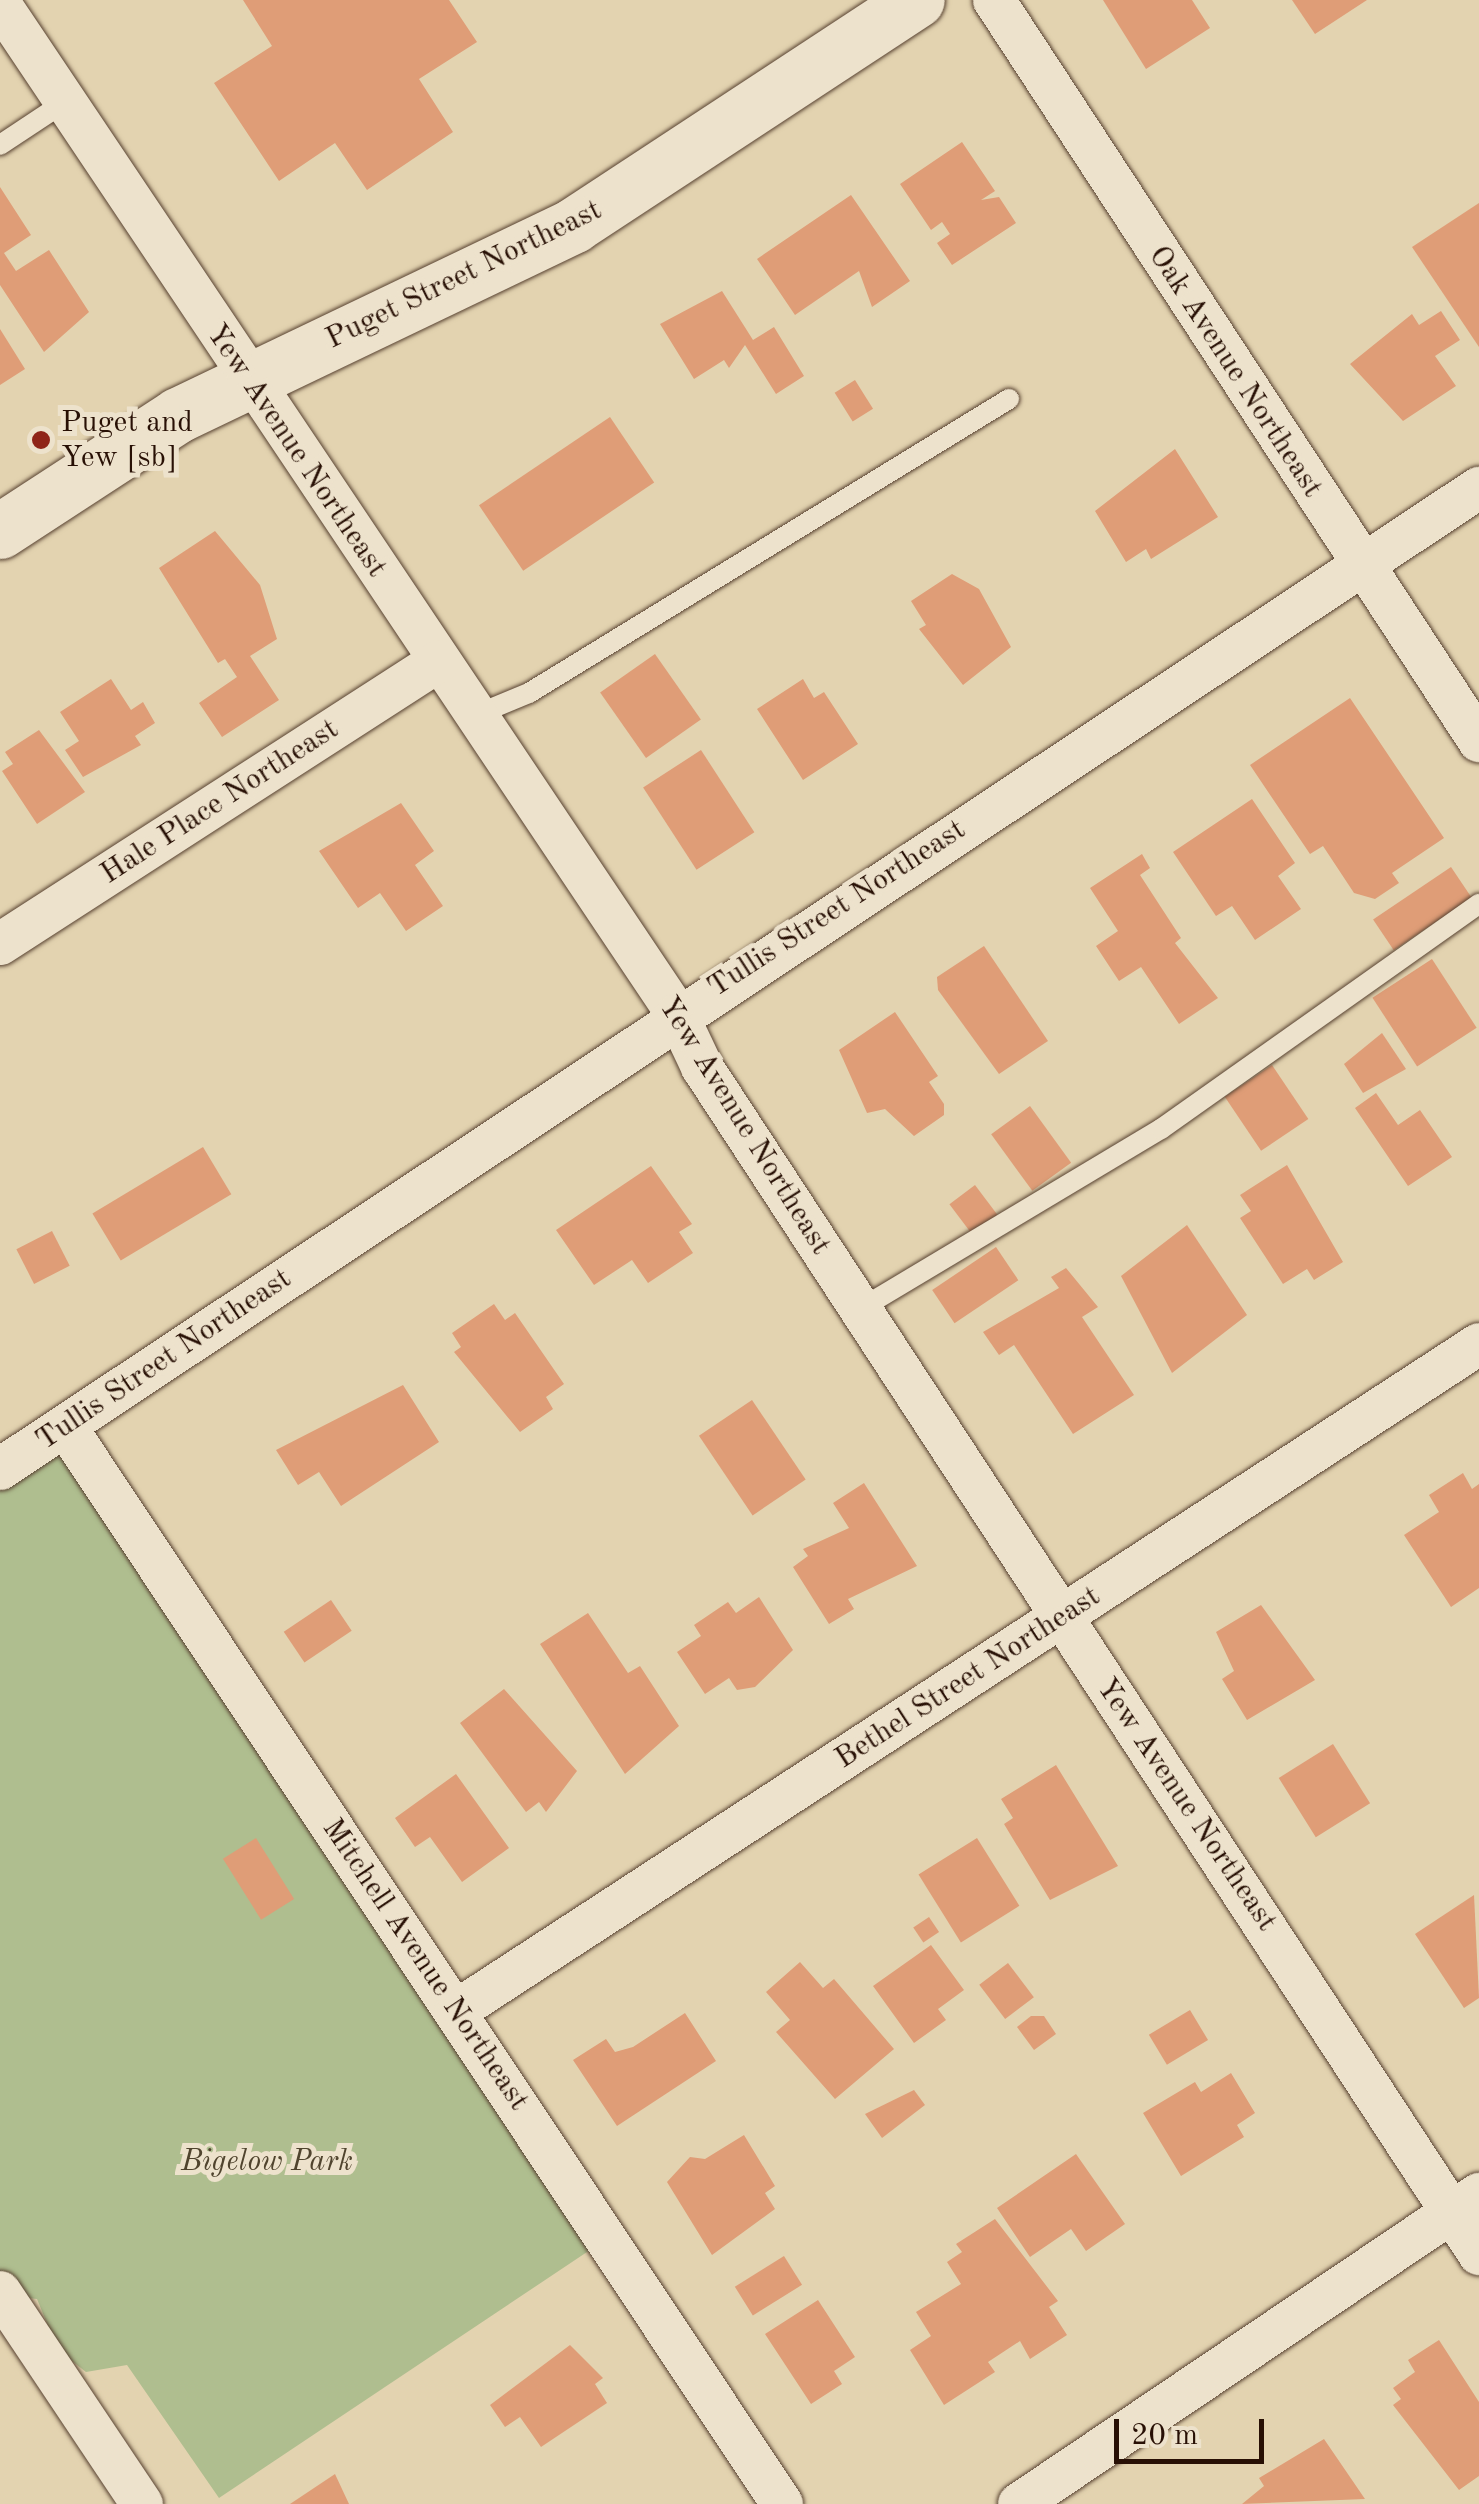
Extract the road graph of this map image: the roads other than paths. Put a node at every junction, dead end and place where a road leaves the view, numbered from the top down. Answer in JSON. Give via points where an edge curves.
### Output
{"nodes":[{"id":1,"x":917,"y":0,"type":"edge"},
{"id":2,"x":994,"y":0,"type":"edge"},
{"id":3,"x":0,"y":4,"type":"edge"},
{"id":4,"x":65,"y":102,"type":"junction"},
{"id":5,"x":0,"y":145,"type":"edge"},
{"id":6,"x":246,"y":380,"type":"junction"},
{"id":7,"x":1009,"y":399,"type":"dead end"},
{"id":8,"x":1479,"y":488,"type":"edge"},
{"id":9,"x":0,"y":531,"type":"edge"},
{"id":10,"x":1360,"y":565,"type":"junction"},
{"id":11,"x":440,"y":661,"type":"junction"},
{"id":12,"x":476,"y":714,"type":"junction"},
{"id":13,"x":1479,"y":741,"type":"edge"},
{"id":14,"x":1479,"y":904,"type":"edge"},
{"id":15,"x":0,"y":944,"type":"edge"},
{"id":16,"x":677,"y":1014,"type":"junction"},
{"id":17,"x":860,"y":1309,"type":"junction"},
{"id":18,"x":1479,"y":1344,"type":"edge"},
{"id":19,"x":66,"y":1427,"type":"junction"},
{"id":20,"x":0,"y":1470,"type":"edge"},
{"id":21,"x":1058,"y":1613,"type":"junction"},
{"id":22,"x":456,"y":2011,"type":"junction"},
{"id":23,"x":1466,"y":2202,"type":"edge"},
{"id":24,"x":1479,"y":2254,"type":"edge"},
{"id":25,"x":0,"y":2292,"type":"edge"},
{"id":26,"x":142,"y":2504,"type":"edge"},
{"id":27,"x":782,"y":2504,"type":"edge"},
{"id":28,"x":1019,"y":2504,"type":"edge"}],
"edges":[{"from":1,"to":6,"type":"street","name":"Puget Street Northeast","via":[[574,225]]},
{"from":2,"to":10,"type":"street","name":"Oak Avenue Northeast"},
{"from":3,"to":4,"type":"street","name":"Yew Avenue Northeast"},
{"from":4,"to":5,"type":"lane"},
{"from":4,"to":6,"type":"street","name":"Yew Avenue Northeast"},
{"from":6,"to":9,"type":"street","name":"Puget Street Northeast"},
{"from":6,"to":11,"type":"street","name":"Yew Avenue Northeast"},
{"from":7,"to":12,"type":"lane","via":[[529,693]]},
{"from":8,"to":10,"type":"street","name":"Tullis Street Northeast"},
{"from":10,"to":13,"type":"street","name":"Oak Avenue Northeast"},
{"from":10,"to":16,"type":"street","name":"Tullis Street Northeast"},
{"from":11,"to":12,"type":"street","name":"Yew Avenue Northeast"},
{"from":11,"to":15,"type":"street","name":"Hale Place Northeast"},
{"from":12,"to":16,"type":"street","name":"Yew Avenue Northeast"},
{"from":14,"to":17,"type":"lane","via":[[1161,1129]]},
{"from":16,"to":17,"type":"street","name":"Yew Avenue Northeast"},
{"from":16,"to":19,"type":"street","name":"Tullis Street Northeast"},
{"from":17,"to":21,"type":"street","name":"Yew Avenue Northeast"},
{"from":18,"to":21,"type":"street","name":"Bethel Street Northeast"},
{"from":19,"to":20,"type":"street","name":"Tullis Street Northeast"},
{"from":19,"to":22,"type":"street","name":"Mitchell Avenue Northeast"},
{"from":21,"to":22,"type":"street","name":"Bethel Street Northeast"},
{"from":21,"to":23,"type":"street","name":"Yew Avenue Northeast"},
{"from":22,"to":27,"type":"street","name":"Mitchell Avenue Northeast"},
{"from":23,"to":24,"type":"street","name":"Yew Avenue Northeast"},
{"from":23,"to":28,"type":"street"},
{"from":25,"to":26,"type":"street"}]}
